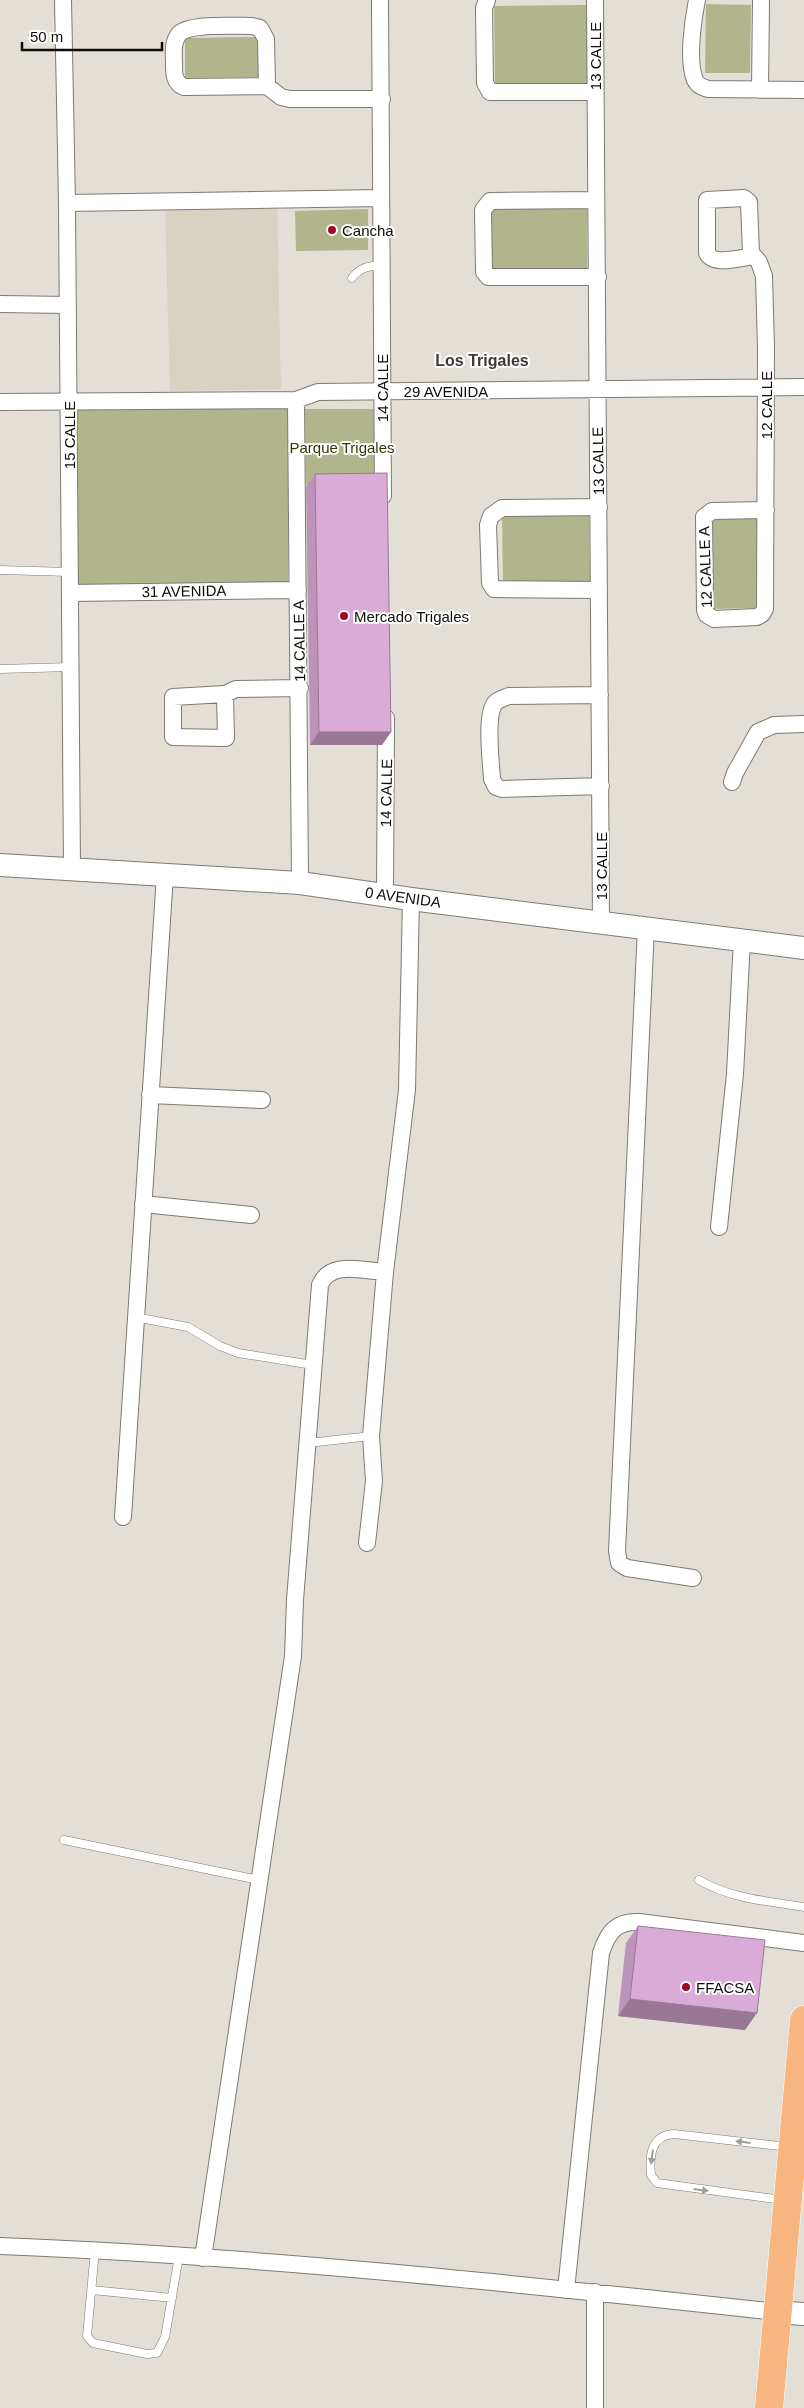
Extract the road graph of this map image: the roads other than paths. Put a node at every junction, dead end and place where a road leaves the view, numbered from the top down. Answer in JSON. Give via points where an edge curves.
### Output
{"nodes":[{"id":1,"x":64,"y":0,"type":"edge"},
{"id":2,"x":380,"y":0,"type":"edge"},
{"id":3,"x":487,"y":0,"type":"edge"},
{"id":4,"x":595,"y":0,"type":"edge"},
{"id":5,"x":697,"y":0,"type":"edge"},
{"id":6,"x":762,"y":0,"type":"edge"},
{"id":7,"x":267,"y":86,"type":"junction"},
{"id":8,"x":760,"y":90,"type":"junction"},
{"id":9,"x":804,"y":90,"type":"edge"},
{"id":10,"x":595,"y":92,"type":"junction"},
{"id":11,"x":382,"y":98,"type":"junction"},
{"id":12,"x":382,"y":198,"type":"junction"},
{"id":13,"x":596,"y":200,"type":"junction"},
{"id":14,"x":68,"y":203,"type":"junction"},
{"id":15,"x":753,"y":256,"type":"junction"},
{"id":16,"x":382,"y":265,"type":"junction"},
{"id":17,"x":598,"y":277,"type":"junction"},
{"id":18,"x":352,"y":278,"type":"dead end"},
{"id":19,"x":0,"y":304,"type":"edge"},
{"id":20,"x":68,"y":305,"type":"junction"},
{"id":21,"x":766,"y":387,"type":"junction"},
{"id":22,"x":804,"y":387,"type":"edge"},
{"id":23,"x":597,"y":390,"type":"junction"},
{"id":24,"x":382,"y":391,"type":"junction"},
{"id":25,"x":296,"y":400,"type":"junction"},
{"id":26,"x":69,"y":401,"type":"junction"},
{"id":27,"x":0,"y":402,"type":"edge"},
{"id":28,"x":599,"y":507,"type":"junction"},
{"id":29,"x":383,"y":510,"type":"edge"},
{"id":30,"x":766,"y":510,"type":"junction"},
{"id":31,"x":0,"y":570,"type":"edge"},
{"id":32,"x":70,"y":572,"type":"junction"},
{"id":33,"x":298,"y":590,"type":"junction"},
{"id":34,"x":599,"y":590,"type":"junction"},
{"id":35,"x":70,"y":593,"type":"junction"},
{"id":36,"x":709,"y":618,"type":"joint"},
{"id":37,"x":71,"y":667,"type":"junction"},
{"id":38,"x":0,"y":669,"type":"edge"},
{"id":39,"x":300,"y":688,"type":"junction"},
{"id":40,"x":225,"y":694,"type":"junction"},
{"id":41,"x":600,"y":695,"type":"junction"},
{"id":42,"x":386,"y":707,"type":"edge"},
{"id":43,"x":804,"y":724,"type":"edge"},
{"id":44,"x":732,"y":782,"type":"dead end"},
{"id":45,"x":600,"y":786,"type":"junction"},
{"id":46,"x":0,"y":866,"type":"edge"},
{"id":47,"x":72,"y":869,"type":"junction"},
{"id":48,"x":165,"y":875,"type":"junction"},
{"id":49,"x":300,"y":883,"type":"junction"},
{"id":50,"x":385,"y":896,"type":"junction"},
{"id":51,"x":410,"y":899,"type":"junction"},
{"id":52,"x":601,"y":922,"type":"junction"},
{"id":53,"x":646,"y":927,"type":"junction"},
{"id":54,"x":742,"y":940,"type":"junction"},
{"id":55,"x":804,"y":948,"type":"edge"},
{"id":56,"x":150,"y":1095,"type":"junction"},
{"id":57,"x":262,"y":1100,"type":"dead end"},
{"id":58,"x":143,"y":1204,"type":"junction"},
{"id":59,"x":251,"y":1215,"type":"dead end"},
{"id":60,"x":719,"y":1227,"type":"dead end"},
{"id":61,"x":385,"y":1272,"type":"junction"},
{"id":62,"x":135,"y":1317,"type":"junction"},
{"id":63,"x":314,"y":1365,"type":"junction"},
{"id":64,"x":371,"y":1436,"type":"junction"},
{"id":65,"x":308,"y":1444,"type":"junction"},
{"id":66,"x":123,"y":1517,"type":"dead end"},
{"id":67,"x":367,"y":1543,"type":"dead end"},
{"id":68,"x":693,"y":1578,"type":"dead end"},
{"id":69,"x":64,"y":1840,"type":"dead end"},
{"id":70,"x":260,"y":1880,"type":"junction"},
{"id":71,"x":699,"y":1880,"type":"dead end"},
{"id":72,"x":804,"y":1906,"type":"edge"},
{"id":73,"x":804,"y":1943,"type":"edge"},
{"id":74,"x":804,"y":2020,"type":"edge"},
{"id":75,"x":792,"y":2147,"type":"junction"},
{"id":76,"x":787,"y":2200,"type":"junction"},
{"id":77,"x":0,"y":2246,"type":"edge"},
{"id":78,"x":95,"y":2250,"type":"junction"},
{"id":79,"x":179,"y":2256,"type":"junction"},
{"id":80,"x":203,"y":2258,"type":"junction"},
{"id":81,"x":92,"y":2290,"type":"junction"},
{"id":82,"x":566,"y":2290,"type":"junction"},
{"id":83,"x":595,"y":2292,"type":"junction"},
{"id":84,"x":172,"y":2298,"type":"junction"},
{"id":85,"x":777,"y":2312,"type":"junction"},
{"id":86,"x":804,"y":2314,"type":"edge"},
{"id":87,"x":595,"y":2408,"type":"edge"},
{"id":88,"x":769,"y":2408,"type":"edge"}],
"edges":[{"from":1,"to":14,"type":"street","name":"15 CALLE"},
{"from":2,"to":11,"type":"street","name":"14 CALLE"},
{"from":3,"to":10,"type":"street","via":[[484,8],[485,83],[488,89],[495,93]]},
{"from":4,"to":10,"type":"street","name":"13 CALLE"},
{"from":5,"to":8,"type":"street","via":[[692,50],[694,78],[698,84],[708,88]]},
{"from":6,"to":8,"type":"street"},
{"from":7,"to":7,"type":"street","via":[[263,31],[252,26],[202,27],[188,28],[179,34],[173,48],[174,73],[178,83],[187,87]]},
{"from":7,"to":11,"type":"street","via":[[286,99]]},
{"from":8,"to":9,"type":"street"},
{"from":10,"to":13,"type":"street","name":"13 CALLE"},
{"from":11,"to":12,"type":"street","name":"14 CALLE"},
{"from":12,"to":14,"type":"street"},
{"from":12,"to":16,"type":"street","name":"14 CALLE"},
{"from":13,"to":17,"type":"street","name":"13 CALLE"},
{"from":13,"to":17,"type":"street","via":[[495,200],[485,204],[484,272],[488,277]]},
{"from":14,"to":20,"type":"street","name":"15 CALLE"},
{"from":15,"to":15,"type":"street","name":"12 CALLE","via":[[748,200],[707,200],[709,258]]},
{"from":15,"to":21,"type":"street","name":"12 CALLE","via":[[764,276]]},
{"from":16,"to":18,"type":"lane","via":[[368,266],[357,271]]},
{"from":16,"to":24,"type":"street","name":"14 CALLE"},
{"from":17,"to":23,"type":"street","name":"13 CALLE"},
{"from":19,"to":20,"type":"street"},
{"from":20,"to":26,"type":"street","name":"15 CALLE"},
{"from":21,"to":22,"type":"street","name":"29 AVENIDA"},
{"from":21,"to":23,"type":"street","name":"29 AVENIDA"},
{"from":21,"to":30,"type":"street","name":"12 CALLE"},
{"from":23,"to":24,"type":"street","name":"29 AVENIDA"},
{"from":23,"to":28,"type":"street","name":"13 CALLE"},
{"from":24,"to":25,"type":"street","name":"29 AVENIDA","via":[[318,392]]},
{"from":24,"to":29,"type":"street","name":"14 CALLE"},
{"from":25,"to":26,"type":"street","name":"29 AVENIDA"},
{"from":25,"to":33,"type":"street","name":"14 CALLE A"},
{"from":26,"to":27,"type":"street","name":"29 AVENIDA"},
{"from":26,"to":32,"type":"street","name":"15 CALLE"},
{"from":28,"to":34,"type":"street","name":"13 CALLE"},
{"from":28,"to":34,"type":"street","via":[[507,508],[495,512],[488,525],[490,582],[496,590]]},
{"from":30,"to":36,"type":"street","name":"12 CALLE","via":[[766,604],[762,614],[757,617]]},
{"from":30,"to":36,"type":"street","name":"12 CALLE A","via":[[712,511],[705,515],[705,610]]},
{"from":31,"to":32,"type":"lane"},
{"from":32,"to":35,"type":"street","name":"15 CALLE"},
{"from":33,"to":35,"type":"street","name":"31 AVENIDA"},
{"from":33,"to":39,"type":"street","name":"14 CALLE A"},
{"from":34,"to":41,"type":"street","name":"13 CALLE"},
{"from":35,"to":37,"type":"street","name":"15 CALLE"},
{"from":37,"to":38,"type":"lane"},
{"from":37,"to":47,"type":"street","name":"15 CALLE"},
{"from":39,"to":40,"type":"street","via":[[236,689]]},
{"from":39,"to":49,"type":"street","name":"14 CALLE A"},
{"from":40,"to":40,"type":"street","via":[[173,696],[173,738],[226,738]]},
{"from":41,"to":45,"type":"street","name":"13 CALLE"},
{"from":41,"to":45,"type":"street","via":[[509,696],[495,704],[490,722],[492,778],[496,787]]},
{"from":42,"to":50,"type":"street","name":"14 CALLE"},
{"from":43,"to":44,"type":"street","via":[[774,725],[758,732]]},
{"from":45,"to":52,"type":"street","name":"13 CALLE"},
{"from":46,"to":47,"type":"street","name":"0 AVENIDA"},
{"from":47,"to":48,"type":"street","name":"0 AVENIDA"},
{"from":48,"to":49,"type":"street","name":"0 AVENIDA"},
{"from":48,"to":56,"type":"street"},
{"from":49,"to":50,"type":"street","name":"0 AVENIDA"},
{"from":50,"to":51,"type":"street","name":"0 AVENIDA"},
{"from":51,"to":52,"type":"street","name":"0 AVENIDA"},
{"from":51,"to":61,"type":"street","via":[[407,1090]]},
{"from":52,"to":53,"type":"street","name":"0 AVENIDA"},
{"from":53,"to":54,"type":"street","name":"0 AVENIDA"},
{"from":53,"to":68,"type":"street","via":[[616,1550],[620,1563],[627,1568]]},
{"from":54,"to":55,"type":"street","name":"0 AVENIDA"},
{"from":54,"to":60,"type":"street","via":[[736,1065]]},
{"from":56,"to":57,"type":"street"},
{"from":56,"to":58,"type":"street"},
{"from":58,"to":59,"type":"street"},
{"from":58,"to":62,"type":"street"},
{"from":61,"to":63,"type":"street","via":[[334,1269],[324,1276],[319,1294]]},
{"from":61,"to":64,"type":"street"},
{"from":62,"to":63,"type":"lane","via":[[188,1327],[238,1354]]},
{"from":62,"to":66,"type":"street"},
{"from":63,"to":65,"type":"street"},
{"from":64,"to":65,"type":"lane"},
{"from":64,"to":67,"type":"street","via":[[374,1481]]},
{"from":65,"to":70,"type":"street","via":[[293,1656]]},
{"from":69,"to":70,"type":"lane"},
{"from":70,"to":80,"type":"street"},
{"from":71,"to":72,"type":"lane","via":[[750,1899]]},
{"from":73,"to":82,"type":"street","via":[[639,1922],[618,1924],[611,1931],[601,1953]]},
{"from":74,"to":75,"type":"highway"},
{"from":75,"to":76,"type":"highway"},
{"from":75,"to":76,"type":"lane","one_way":true,"via":[[667,2134],[654,2144],[650,2169],[654,2180],[661,2184]]},
{"from":76,"to":85,"type":"highway"},
{"from":77,"to":78,"type":"street"},
{"from":78,"to":79,"type":"street"},
{"from":78,"to":81,"type":"lane"},
{"from":79,"to":80,"type":"street"},
{"from":79,"to":84,"type":"lane"},
{"from":80,"to":82,"type":"street"},
{"from":81,"to":84,"type":"lane"},
{"from":81,"to":84,"type":"lane","via":[[87,2336],[93,2343],[147,2354],[157,2352],[166,2337]]},
{"from":82,"to":83,"type":"street"},
{"from":83,"to":85,"type":"street"},
{"from":83,"to":87,"type":"street"},
{"from":85,"to":86,"type":"street"},
{"from":85,"to":88,"type":"highway"}]}
